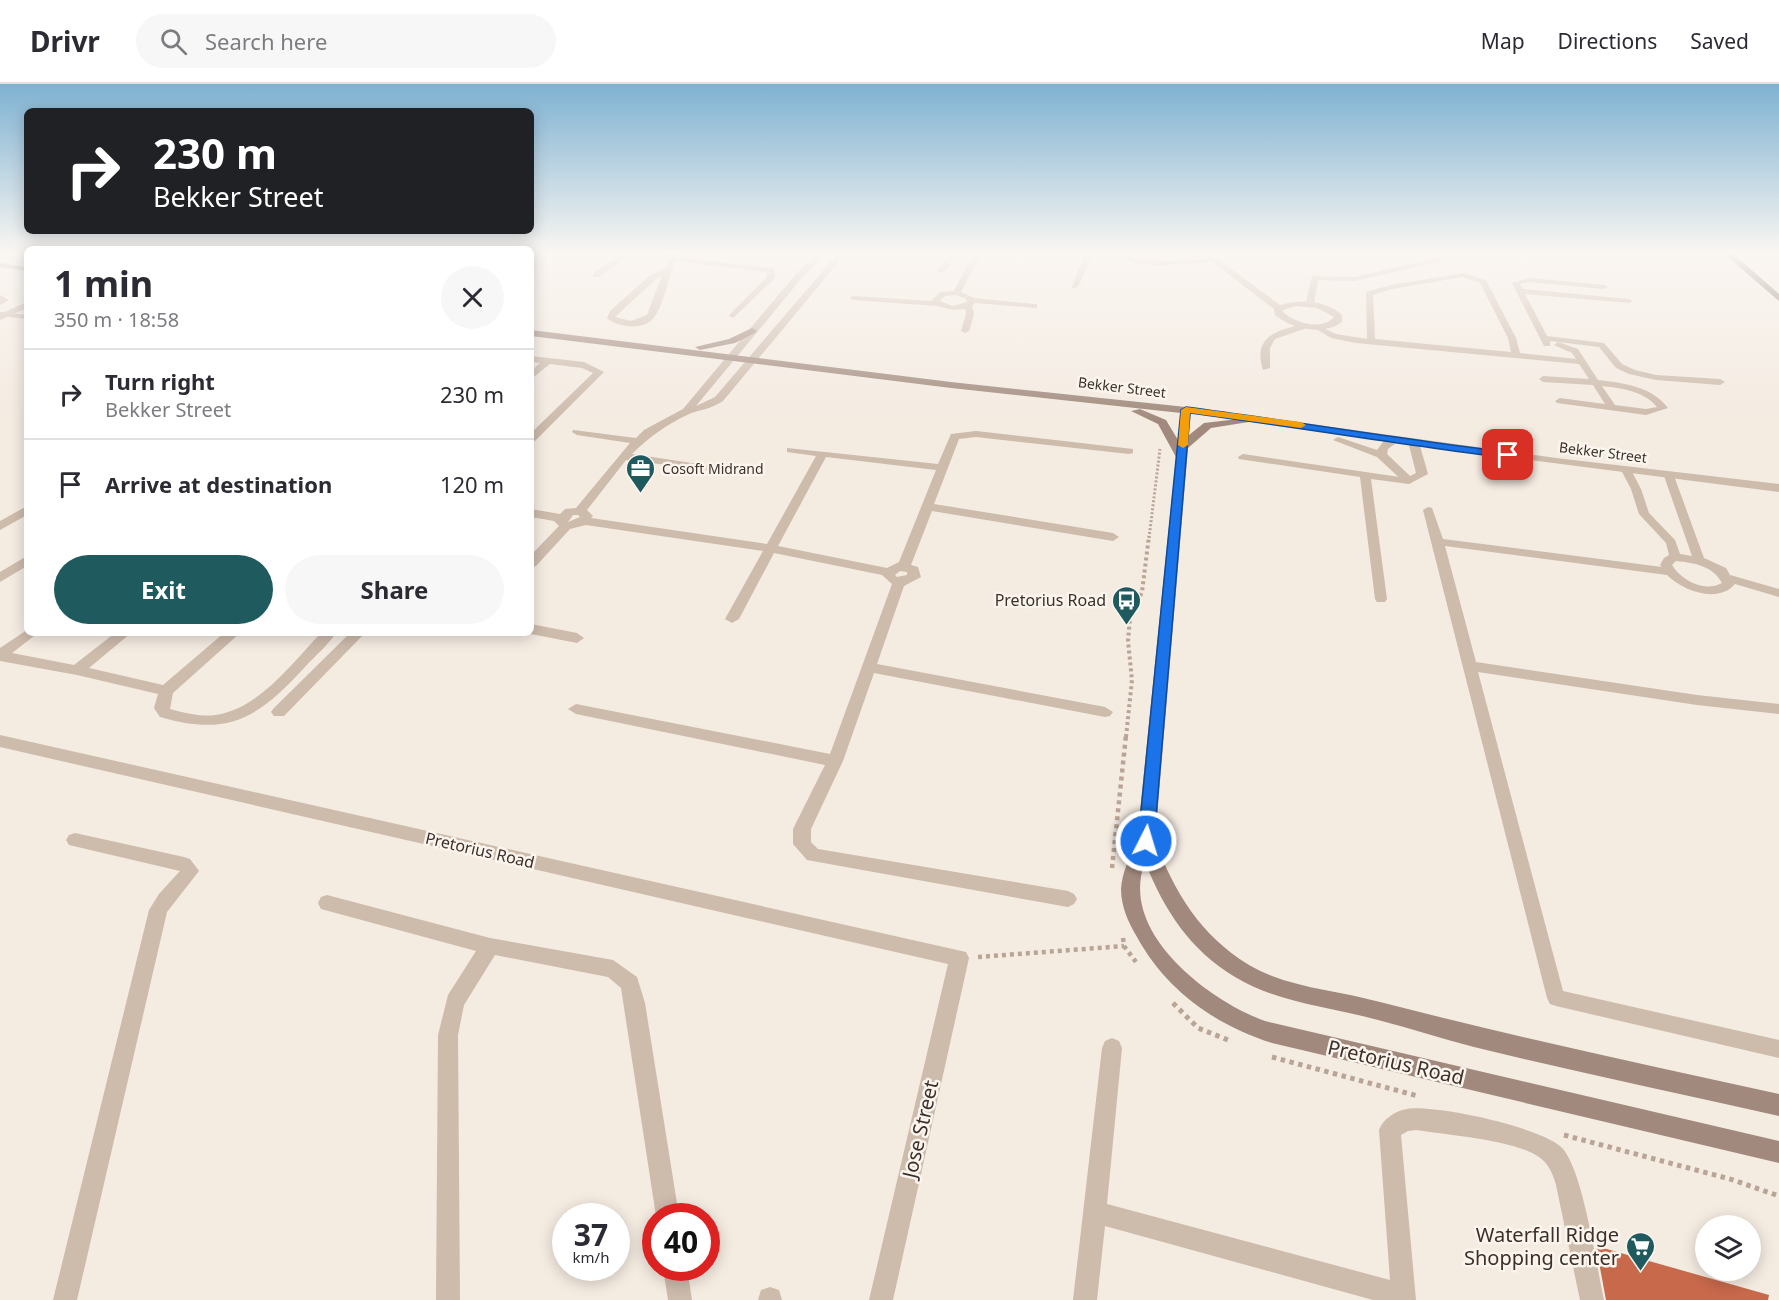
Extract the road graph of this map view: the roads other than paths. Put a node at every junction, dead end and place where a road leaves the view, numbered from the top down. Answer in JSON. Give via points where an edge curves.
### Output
{"nodes":[{"id":1,"x":1279,"y":308,"type":"edge"},
{"id":2,"x":18,"y":309,"type":"edge"},
{"id":3,"x":618,"y":309,"type":"edge"},
{"id":4,"x":654,"y":309,"type":"edge"},
{"id":5,"x":741,"y":309,"type":"edge"},
{"id":6,"x":771,"y":309,"type":"edge"},
{"id":7,"x":795,"y":309,"type":"edge"},
{"id":8,"x":970,"y":309,"type":"edge"},
{"id":9,"x":1326,"y":309,"type":"edge"},
{"id":10,"x":1370,"y":309,"type":"edge"},
{"id":11,"x":1497,"y":309,"type":"edge"},
{"id":12,"x":1528,"y":309,"type":"edge"},
{"id":13,"x":2,"y":315,"type":"edge"},
{"id":14,"x":734,"y":316,"type":"dead end"},
{"id":15,"x":24,"y":317,"type":"edge"},
{"id":16,"x":1282,"y":318,"type":"junction"},
{"id":17,"x":1304,"y":326,"type":"junction"},
{"id":18,"x":1317,"y":327,"type":"junction"},
{"id":19,"x":752,"y":331,"type":"junction"},
{"id":20,"x":965,"y":331,"type":"dead end"},
{"id":21,"x":534,"y":333,"type":"edge"},
{"id":22,"x":1274,"y":335,"type":"junction"},
{"id":23,"x":1371,"y":341,"type":"junction"},
{"id":24,"x":1545,"y":341,"type":"junction"},
{"id":25,"x":652,"y":347,"type":"junction"},
{"id":26,"x":1516,"y":356,"type":"junction"},
{"id":27,"x":730,"y":357,"type":"junction"},
{"id":28,"x":1544,"y":359,"type":"junction"},
{"id":29,"x":534,"y":360,"type":"edge"},
{"id":30,"x":753,"y":360,"type":"junction"},
{"id":31,"x":548,"y":362,"type":"junction"},
{"id":32,"x":1584,"y":362,"type":"junction"},
{"id":33,"x":1266,"y":368,"type":"dead end"},
{"id":34,"x":534,"y":374,"type":"edge"},
{"id":35,"x":1543,"y":379,"type":"dead end"},
{"id":36,"x":1720,"y":382,"type":"dead end"},
{"id":37,"x":1599,"y":384,"type":"junction"},
{"id":38,"x":1102,"y":400,"type":"junction"},
{"id":39,"x":1560,"y":402,"type":"dead end"},
{"id":40,"x":1613,"y":409,"type":"junction"},
{"id":41,"x":1186,"y":410,"type":"junction"},
{"id":42,"x":687,"y":411,"type":"junction"},
{"id":43,"x":1251,"y":419,"type":"junction"},
{"id":44,"x":1297,"y":424,"type":"junction"},
{"id":45,"x":577,"y":432,"type":"dead end"},
{"id":46,"x":534,"y":436,"type":"edge"},
{"id":47,"x":637,"y":441,"type":"junction"},
{"id":48,"x":1392,"y":441,"type":"junction"},
{"id":49,"x":1414,"y":443,"type":"junction"},
{"id":50,"x":791,"y":450,"type":"dead end"},
{"id":51,"x":1129,"y":452,"type":"dead end"},
{"id":52,"x":1182,"y":452,"type":"junction"},
{"id":53,"x":823,"y":453,"type":"junction"},
{"id":54,"x":1381,"y":454,"type":"junction"},
{"id":55,"x":623,"y":456,"type":"junction"},
{"id":56,"x":1243,"y":457,"type":"dead end"},
{"id":57,"x":705,"y":468,"type":"dead end"},
{"id":58,"x":944,"y":468,"type":"junction"},
{"id":59,"x":1626,"y":470,"type":"junction"},
{"id":60,"x":1365,"y":474,"type":"junction"},
{"id":61,"x":1668,"y":476,"type":"junction"},
{"id":62,"x":1409,"y":481,"type":"junction"},
{"id":63,"x":1779,"y":488,"type":"edge"},
{"id":64,"x":928,"y":507,"type":"junction"},
{"id":65,"x":1428,"y":510,"type":"dead end"},
{"id":66,"x":24,"y":512,"type":"edge"},
{"id":67,"x":534,"y":514,"type":"edge"},
{"id":68,"x":582,"y":516,"type":"junction"},
{"id":69,"x":563,"y":522,"type":"junction"},
{"id":70,"x":0,"y":526,"type":"edge"},
{"id":71,"x":1113,"y":537,"type":"dead end"},
{"id":72,"x":1438,"y":542,"type":"junction"},
{"id":73,"x":772,"y":549,"type":"junction"},
{"id":74,"x":1675,"y":557,"type":"junction"},
{"id":75,"x":534,"y":559,"type":"edge"},
{"id":76,"x":1699,"y":560,"type":"junction"},
{"id":77,"x":24,"y":562,"type":"edge"},
{"id":78,"x":1669,"y":572,"type":"junction"},
{"id":79,"x":897,"y":573,"type":"junction"},
{"id":80,"x":0,"y":578,"type":"edge"},
{"id":81,"x":1728,"y":578,"type":"junction"},
{"id":82,"x":1779,"y":593,"type":"edge"},
{"id":83,"x":1381,"y":599,"type":"dead end"},
{"id":84,"x":732,"y":620,"type":"dead end"},
{"id":85,"x":534,"y":630,"type":"edge"},
{"id":86,"x":27,"y":636,"type":"edge"},
{"id":87,"x":120,"y":636,"type":"edge"},
{"id":88,"x":230,"y":636,"type":"edge"},
{"id":89,"x":326,"y":636,"type":"edge"},
{"id":90,"x":355,"y":636,"type":"edge"},
{"id":91,"x":576,"y":639,"type":"dead end"},
{"id":92,"x":0,"y":656,"type":"edge"},
{"id":93,"x":1470,"y":666,"type":"junction"},
{"id":94,"x":869,"y":668,"type":"junction"},
{"id":95,"x":77,"y":670,"type":"junction"},
{"id":96,"x":166,"y":691,"type":"junction"},
{"id":97,"x":1779,"y":709,"type":"edge"},
{"id":98,"x":576,"y":710,"type":"dead end"},
{"id":99,"x":279,"y":712,"type":"dead end"},
{"id":100,"x":1105,"y":712,"type":"dead end"},
{"id":101,"x":0,"y":741,"type":"edge"},
{"id":102,"x":835,"y":761,"type":"junction"},
{"id":103,"x":75,"y":840,"type":"dead end"},
{"id":104,"x":1146,"y":841,"type":"junction"},
{"id":105,"x":1068,"y":899,"type":"dead end"},
{"id":106,"x":327,"y":903,"type":"dead end"},
{"id":107,"x":490,"y":945,"type":"junction"},
{"id":108,"x":959,"y":958,"type":"joint"},
{"id":109,"x":1112,"y":1048,"type":"dead end"},
{"id":110,"x":1779,"y":1049,"type":"edge"},
{"id":111,"x":1732,"y":1094,"type":"junction"},
{"id":112,"x":1779,"y":1105,"type":"edge"},
{"id":113,"x":1779,"y":1114,"type":"edge"},
{"id":114,"x":1779,"y":1152,"type":"edge"},
{"id":115,"x":666,"y":1203,"type":"edge"},
{"id":116,"x":1095,"y":1212,"type":"junction"},
{"id":117,"x":677,"y":1281,"type":"edge"},
{"id":118,"x":1403,"y":1298,"type":"edge"},
{"id":119,"x":65,"y":1300,"type":"edge"},
{"id":120,"x":448,"y":1300,"type":"edge"},
{"id":121,"x":680,"y":1300,"type":"edge"},
{"id":122,"x":880,"y":1300,"type":"edge"},
{"id":123,"x":1086,"y":1300,"type":"edge"},
{"id":124,"x":1592,"y":1300,"type":"edge"}],
"edges":[{"from":1,"to":16,"type":"street"},
{"from":2,"to":13,"type":"street"},
{"from":3,"to":4,"type":"lane","via":[[611,318],[624,323],[646,320]]},
{"from":5,"to":14,"type":"lane"},
{"from":6,"to":19,"type":"street"},
{"from":7,"to":30,"type":"street"},
{"from":8,"to":20,"type":"lane"},
{"from":9,"to":18,"type":"street","via":[[1339,317],[1337,322]]},
{"from":10,"to":23,"type":"lane"},
{"from":11,"to":26,"type":"lane","via":[[1512,338]]},
{"from":12,"to":24,"type":"lane"},
{"from":13,"to":15,"type":"lane"},
{"from":16,"to":17,"type":"street"},
{"from":16,"to":22,"type":"lane"},
{"from":17,"to":18,"type":"street"},
{"from":17,"to":22,"type":"lane"},
{"from":18,"to":23,"type":"lane","via":[[1334,336]]},
{"from":19,"to":25,"type":"street","via":[[718,345]]},
{"from":19,"to":27,"type":"street"},
{"from":21,"to":25,"type":"street","name":"Bekker Street"},
{"from":22,"to":33,"type":"lane","via":[[1266,341]]},
{"from":23,"to":26,"type":"lane"},
{"from":24,"to":28,"type":"lane"},
{"from":24,"to":32,"type":"lane","via":[[1571,348]]},
{"from":24,"to":36,"type":"lane","via":[[1601,345],[1619,367],[1633,373]]},
{"from":25,"to":27,"type":"street","name":"Bekker Street"},
{"from":26,"to":28,"type":"lane"},
{"from":27,"to":30,"type":"street","name":"Bekker Street"},
{"from":27,"to":42,"type":"street"},
{"from":28,"to":32,"type":"lane"},
{"from":29,"to":31,"type":"street"},
{"from":30,"to":38,"type":"street","name":"Bekker Street"},
{"from":30,"to":42,"type":"street","via":[[719,399],[705,408]]},
{"from":31,"to":34,"type":"street"},
{"from":31,"to":46,"type":"street","via":[[590,366],[599,374]]},
{"from":32,"to":37,"type":"lane"},
{"from":35,"to":37,"type":"lane"},
{"from":37,"to":40,"type":"lane"},
{"from":37,"to":40,"type":"lane","via":[[1646,391],[1663,408],[1646,412]]},
{"from":38,"to":41,"type":"street","name":"Bekker Street"},
{"from":38,"to":52,"type":"street","via":[[1162,422]]},
{"from":39,"to":40,"type":"lane"},
{"from":41,"to":43,"type":"street","name":"Bekker Street"},
{"from":41,"to":52,"type":"street","name":"Pretorius Road"},
{"from":42,"to":47,"type":"street"},
{"from":43,"to":44,"type":"street","name":"Bekker Street"},
{"from":43,"to":52,"type":"street","via":[[1208,425]]},
{"from":44,"to":48,"type":"street","name":"Bekker Street"},
{"from":44,"to":54,"type":"street","via":[[1324,437]]},
{"from":45,"to":47,"type":"street"},
{"from":47,"to":55,"type":"street"},
{"from":48,"to":49,"type":"street","name":"Bekker Street"},
{"from":48,"to":54,"type":"street"},
{"from":49,"to":59,"type":"street","name":"Bekker Street"},
{"from":49,"to":62,"type":"street","via":[[1422,474]]},
{"from":50,"to":53,"type":"street"},
{"from":51,"to":58,"type":"street","via":[[963,434],[955,436]]},
{"from":52,"to":104,"type":"street","name":"Pretorius Road"},
{"from":53,"to":58,"type":"street"},
{"from":53,"to":73,"type":"street"},
{"from":54,"to":62,"type":"street"},
{"from":55,"to":57,"type":"street"},
{"from":55,"to":68,"type":"street"},
{"from":56,"to":60,"type":"lane"},
{"from":58,"to":64,"type":"street"},
{"from":59,"to":61,"type":"street","name":"Bekker Street"},
{"from":59,"to":74,"type":"lane","via":[[1644,514],[1671,542]]},
{"from":60,"to":62,"type":"lane"},
{"from":60,"to":83,"type":"lane"},
{"from":61,"to":63,"type":"street","name":"Bekker Street"},
{"from":61,"to":76,"type":"lane"},
{"from":64,"to":71,"type":"street"},
{"from":64,"to":79,"type":"street"},
{"from":65,"to":72,"type":"lane"},
{"from":66,"to":70,"type":"street"},
{"from":67,"to":69,"type":"street"},
{"from":68,"to":69,"type":"street","via":[[569,512]]},
{"from":68,"to":73,"type":"street"},
{"from":69,"to":75,"type":"street"},
{"from":72,"to":78,"type":"lane"},
{"from":72,"to":93,"type":"lane"},
{"from":73,"to":79,"type":"street"},
{"from":73,"to":84,"type":"street"},
{"from":74,"to":76,"type":"lane"},
{"from":74,"to":78,"type":"lane","via":[[1666,565]]},
{"from":76,"to":81,"type":"lane"},
{"from":77,"to":80,"type":"street"},
{"from":78,"to":81,"type":"lane","via":[[1689,585],[1715,590],[1729,584]]},
{"from":79,"to":94,"type":"street"},
{"from":81,"to":82,"type":"lane"},
{"from":85,"to":91,"type":"street"},
{"from":86,"to":92,"type":"street"},
{"from":87,"to":95,"type":"street"},
{"from":88,"to":96,"type":"street"},
{"from":89,"to":96,"type":"street","via":[[260,701],[235,717],[209,722],[168,715],[162,708]]},
{"from":90,"to":99,"type":"street"},
{"from":92,"to":95,"type":"street"},
{"from":93,"to":97,"type":"lane"},
{"from":93,"to":110,"type":"lane","via":[[1556,998]]},
{"from":94,"to":100,"type":"street"},
{"from":94,"to":102,"type":"street"},
{"from":95,"to":96,"type":"street"},
{"from":98,"to":102,"type":"street"},
{"from":101,"to":108,"type":"street","name":"Pretorius Road"},
{"from":102,"to":105,"type":"street","via":[[801,835],[806,850],[813,855]]},
{"from":103,"to":119,"type":"street","via":[[184,864],[190,871],[181,885],[166,895],[158,910]]},
{"from":104,"to":111,"type":"street","name":"Pretorius Road","via":[[1178,915],[1220,956],[1260,980],[1302,995],[1365,1007],[1474,1037]]},
{"from":104,"to":114,"type":"street","name":"Pretorius Road","via":[[1133,865],[1128,888],[1154,952],[1178,980],[1257,1028]]},
{"from":106,"to":107,"type":"street"},
{"from":107,"to":115,"type":"street","via":[[613,969],[630,983]]},
{"from":107,"to":120,"type":"street","via":[[455,1002],[448,1035]]},
{"from":108,"to":122,"type":"street","name":"Jose Street"},
{"from":109,"to":116,"type":"street"},
{"from":111,"to":112,"type":"street","name":"Pretorius Road"},
{"from":111,"to":113,"type":"street"},
{"from":116,"to":118,"type":"street"},
{"from":116,"to":123,"type":"street"},
{"from":117,"to":121,"type":"street"},
{"from":118,"to":124,"type":"street","via":[[1390,1130],[1405,1120],[1416,1119],[1529,1140],[1549,1150],[1563,1169]]}]}
